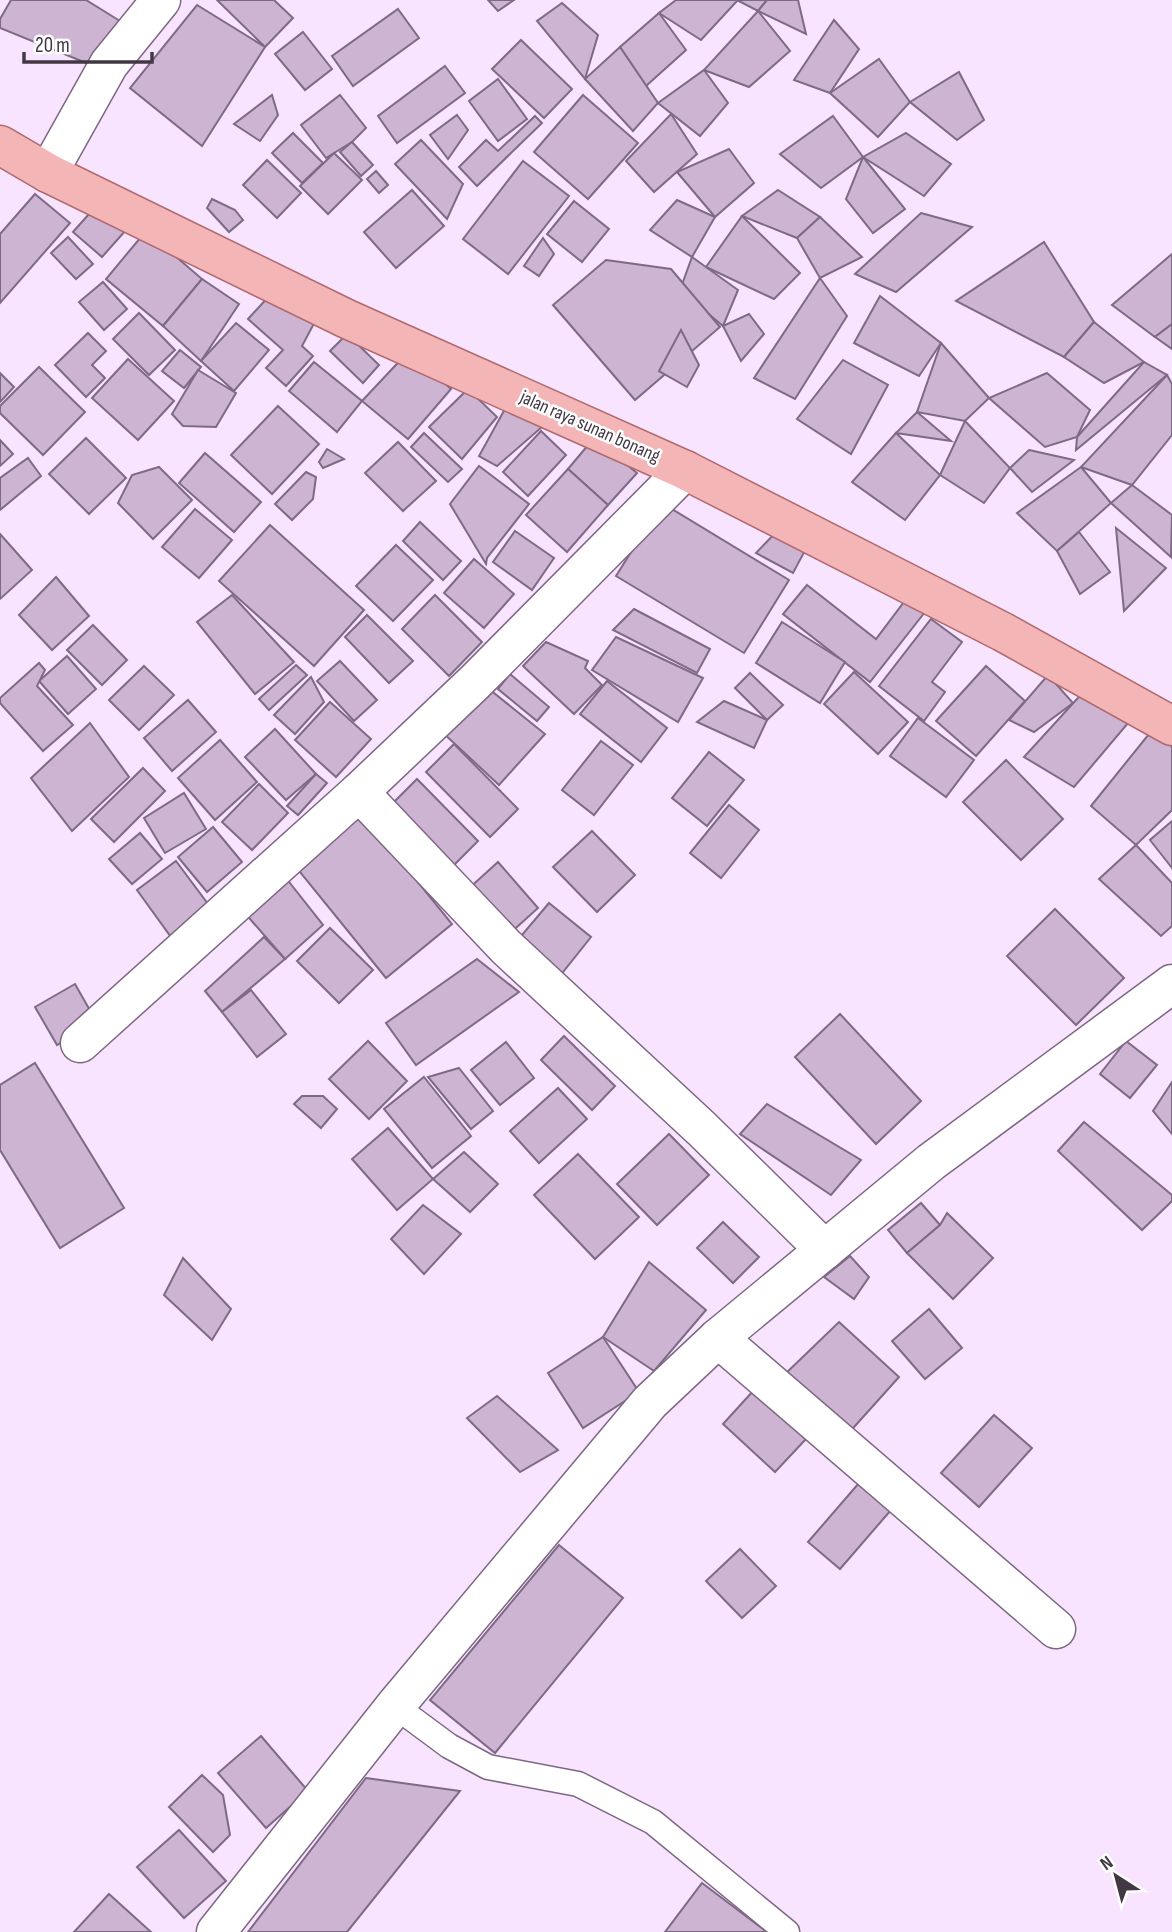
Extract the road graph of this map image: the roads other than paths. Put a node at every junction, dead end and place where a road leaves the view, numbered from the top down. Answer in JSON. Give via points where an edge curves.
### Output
{"nodes":[{"id":1,"x":161,"y":0,"type":"edge"},
{"id":2,"x":0,"y":145,"type":"edge"},
{"id":3,"x":48,"y":173,"type":"junction"},
{"id":4,"x":685,"y":470,"type":"junction"},
{"id":5,"x":1172,"y":726,"type":"edge"},
{"id":6,"x":359,"y":792,"type":"junction"},
{"id":7,"x":1172,"y":984,"type":"edge"},
{"id":8,"x":80,"y":1043,"type":"dead end"},
{"id":9,"x":825,"y":1250,"type":"junction"},
{"id":10,"x":718,"y":1338,"type":"junction"},
{"id":11,"x":1056,"y":1629,"type":"dead end"},
{"id":12,"x":395,"y":1706,"type":"junction"},
{"id":13,"x":216,"y":1932,"type":"edge"},
{"id":14,"x":787,"y":1932,"type":"edge"}],
"edges":[{"from":1,"to":3,"type":"street","via":[[109,64]]},
{"from":2,"to":3,"type":"main road","name":"jalan raya sunan bonang"},
{"from":3,"to":4,"type":"main road","name":"jalan raya sunan bonang","via":[[347,319]]},
{"from":4,"to":5,"type":"main road","name":"jalan raya sunan bonang","via":[[1003,632]]},
{"from":4,"to":6,"type":"street"},
{"from":6,"to":8,"type":"street"},
{"from":6,"to":9,"type":"street","via":[[506,947]]},
{"from":7,"to":9,"type":"street","via":[[931,1162]]},
{"from":9,"to":10,"type":"street"},
{"from":10,"to":11,"type":"street"},
{"from":10,"to":12,"type":"street","via":[[650,1402]]},
{"from":12,"to":13,"type":"street"},
{"from":12,"to":14,"type":"lane","via":[[449,1746],[488,1767],[578,1784],[653,1822]]}]}
